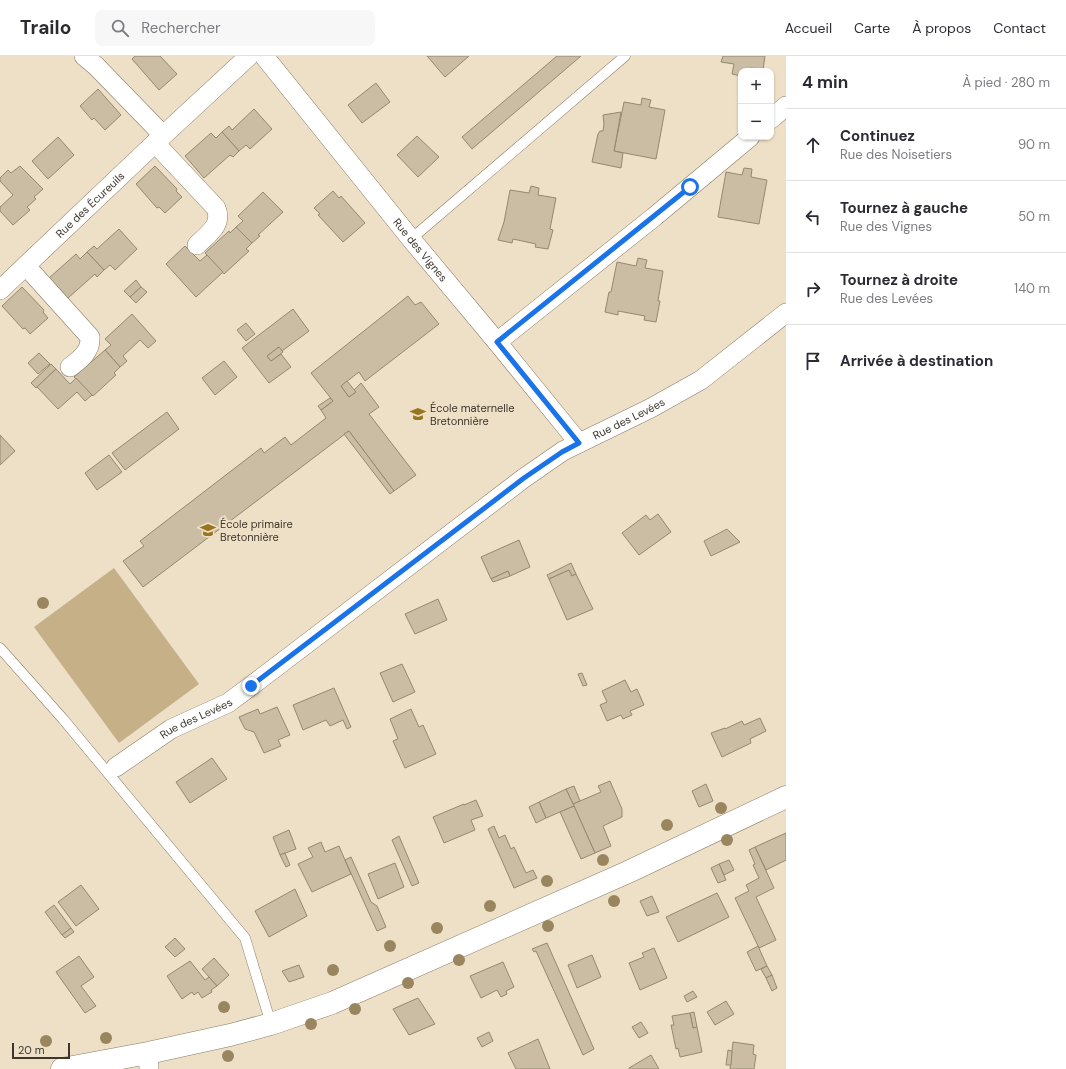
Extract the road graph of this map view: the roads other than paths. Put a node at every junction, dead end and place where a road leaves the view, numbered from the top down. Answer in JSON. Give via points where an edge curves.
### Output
{"nodes":[{"id":1,"x":84,"y":56,"type":"edge"},
{"id":2,"x":249,"y":56,"type":"edge"},
{"id":3,"x":264,"y":56,"type":"edge"},
{"id":4,"x":625,"y":56,"type":"edge"},
{"id":5,"x":786,"y":106,"type":"edge"},
{"id":6,"x":774,"y":116,"type":"edge"},
{"id":7,"x":159,"y":139,"type":"junction"},
{"id":8,"x":746,"y":140,"type":"edge"},
{"id":9,"x":411,"y":239,"type":"junction"},
{"id":10,"x":197,"y":245,"type":"dead end"},
{"id":11,"x":26,"y":266,"type":"junction"},
{"id":12,"x":0,"y":290,"type":"edge"},
{"id":13,"x":786,"y":313,"type":"edge"},
{"id":14,"x":497,"y":342,"type":"junction"},
{"id":15,"x":70,"y":367,"type":"dead end"},
{"id":16,"x":579,"y":443,"type":"junction"},
{"id":17,"x":0,"y":648,"type":"edge"},
{"id":18,"x":116,"y":767,"type":"dead end"},
{"id":19,"x":786,"y":797,"type":"edge"},
{"id":20,"x":271,"y":1024,"type":"junction"},
{"id":21,"x":148,"y":1061,"type":"edge"},
{"id":22,"x":62,"y":1069,"type":"edge"}],
"edges":[{"from":1,"to":7,"type":"street","via":[[96,66]]},
{"from":2,"to":7,"type":"street","name":"Rue des Écureuils"},
{"from":3,"to":9,"type":"street","name":"Rue des Vignes"},
{"from":4,"to":9,"type":"lane"},
{"from":5,"to":6,"type":"street"},
{"from":7,"to":10,"type":"street","via":[[216,208],[218,222]]},
{"from":7,"to":11,"type":"street","name":"Rue des Écureuils"},
{"from":8,"to":14,"type":"street"},
{"from":9,"to":14,"type":"street","name":"Rue des Vignes"},
{"from":11,"to":12,"type":"street","name":"Rue des Écureuils"},
{"from":11,"to":15,"type":"street","via":[[90,336],[91,344],[86,354]]},
{"from":13,"to":16,"type":"street","name":"Rue des Levées","via":[[700,380],[651,408]]},
{"from":14,"to":16,"type":"street","name":"Rue des Vignes"},
{"from":16,"to":18,"type":"street","name":"Rue des Levées","via":[[524,478],[228,703],[171,729]]},
{"from":17,"to":20,"type":"lane","via":[[63,719],[245,938]]},
{"from":19,"to":20,"type":"main road","via":[[628,872],[332,1003]]},
{"from":20,"to":21,"type":"main road"},
{"from":21,"to":22,"type":"main road"}]}
